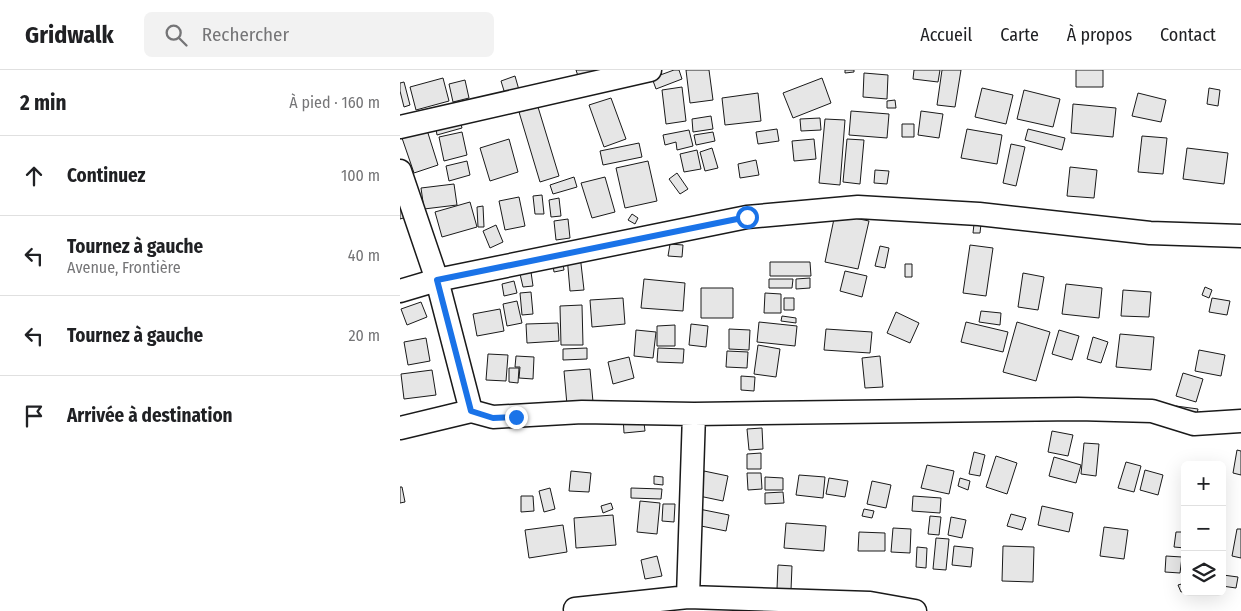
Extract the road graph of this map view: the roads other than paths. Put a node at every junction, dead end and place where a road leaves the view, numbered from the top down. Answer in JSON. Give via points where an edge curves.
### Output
{"nodes":[{"id":1,"x":650,"y":70,"type":"edge"},
{"id":2,"x":400,"y":127,"type":"edge"},
{"id":3,"x":400,"y":171,"type":"edge"},
{"id":4,"x":1241,"y":236,"type":"edge"},
{"id":5,"x":437,"y":280,"type":"junction"},
{"id":6,"x":400,"y":291,"type":"edge"},
{"id":7,"x":471,"y":411,"type":"junction"},
{"id":8,"x":694,"y":414,"type":"junction"},
{"id":9,"x":1241,"y":422,"type":"edge"},
{"id":10,"x":400,"y":428,"type":"edge"},
{"id":11,"x":688,"y":597,"type":"junction"},
{"id":12,"x":575,"y":609,"type":"dead end"},
{"id":13,"x":915,"y":611,"type":"edge"}],
"edges":[{"from":1,"to":2,"type":"street"},
{"from":3,"to":5,"type":"street"},
{"from":4,"to":5,"type":"street","via":[[1150,234],[979,214],[858,207],[747,217]]},
{"from":5,"to":6,"type":"street"},
{"from":5,"to":7,"type":"street"},
{"from":7,"to":8,"type":"street","via":[[493,418],[582,412]]},
{"from":7,"to":10,"type":"street"},
{"from":8,"to":9,"type":"street","via":[[1078,409],[1152,411],[1194,424]]},
{"from":8,"to":11,"type":"street"},
{"from":11,"to":12,"type":"street"},
{"from":11,"to":13,"type":"street","via":[[870,603]]}]}
